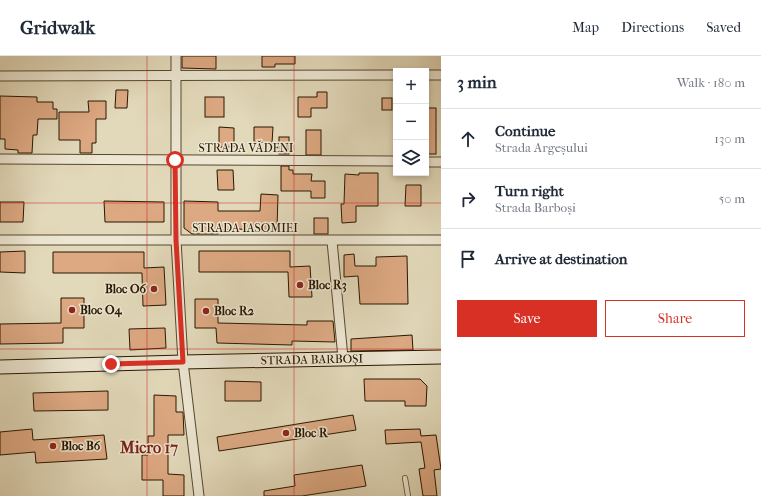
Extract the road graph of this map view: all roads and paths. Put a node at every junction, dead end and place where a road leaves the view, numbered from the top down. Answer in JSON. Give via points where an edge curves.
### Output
{"nodes":[{"id":1,"x":176,"y":56,"type":"edge"},
{"id":2,"x":176,"y":75,"type":"junction"},
{"id":3,"x":393,"y":75,"type":"edge"},
{"id":4,"x":429,"y":75,"type":"edge"},
{"id":5,"x":441,"y":75,"type":"edge"},
{"id":6,"x":0,"y":76,"type":"edge"},
{"id":7,"x":0,"y":159,"type":"edge"},
{"id":8,"x":175,"y":160,"type":"junction"},
{"id":9,"x":393,"y":161,"type":"edge"},
{"id":10,"x":429,"y":162,"type":"edge"},
{"id":11,"x":441,"y":162,"type":"edge"},
{"id":12,"x":0,"y":240,"type":"edge"},
{"id":13,"x":176,"y":240,"type":"junction"},
{"id":14,"x":441,"y":240,"type":"edge"},
{"id":15,"x":332,"y":241,"type":"junction"},
{"id":16,"x":441,"y":357,"type":"edge"},
{"id":17,"x":343,"y":358,"type":"junction"},
{"id":18,"x":183,"y":362,"type":"junction"},
{"id":19,"x":0,"y":367,"type":"edge"},
{"id":20,"x":405,"y":478,"type":"dead end"},
{"id":21,"x":199,"y":496,"type":"edge"},
{"id":22,"x":408,"y":496,"type":"edge"}],
"edges":[{"from":1,"to":2,"type":"street"},
{"from":2,"to":3,"type":"street"},
{"from":2,"to":6,"type":"street"},
{"from":2,"to":8,"type":"street"},
{"from":4,"to":5,"type":"street"},
{"from":7,"to":8,"type":"street","name":"STRADA VĂDENI"},
{"from":8,"to":9,"type":"street","name":"STRADA VĂDENI"},
{"from":8,"to":13,"type":"street"},
{"from":10,"to":11,"type":"street"},
{"from":12,"to":13,"type":"street","name":"STRADA IASOMIEI"},
{"from":13,"to":15,"type":"street","name":"STRADA IASOMIEI"},
{"from":13,"to":18,"type":"street"},
{"from":14,"to":15,"type":"street","name":"STRADA IASOMIEI"},
{"from":15,"to":17,"type":"street"},
{"from":16,"to":17,"type":"street","name":"STRADA BARBOȘI"},
{"from":17,"to":18,"type":"street","name":"STRADA BARBOȘI"},
{"from":18,"to":19,"type":"street","name":"STRADA BARBOȘI"},
{"from":18,"to":21,"type":"street"},
{"from":20,"to":22,"type":"lane"}]}
